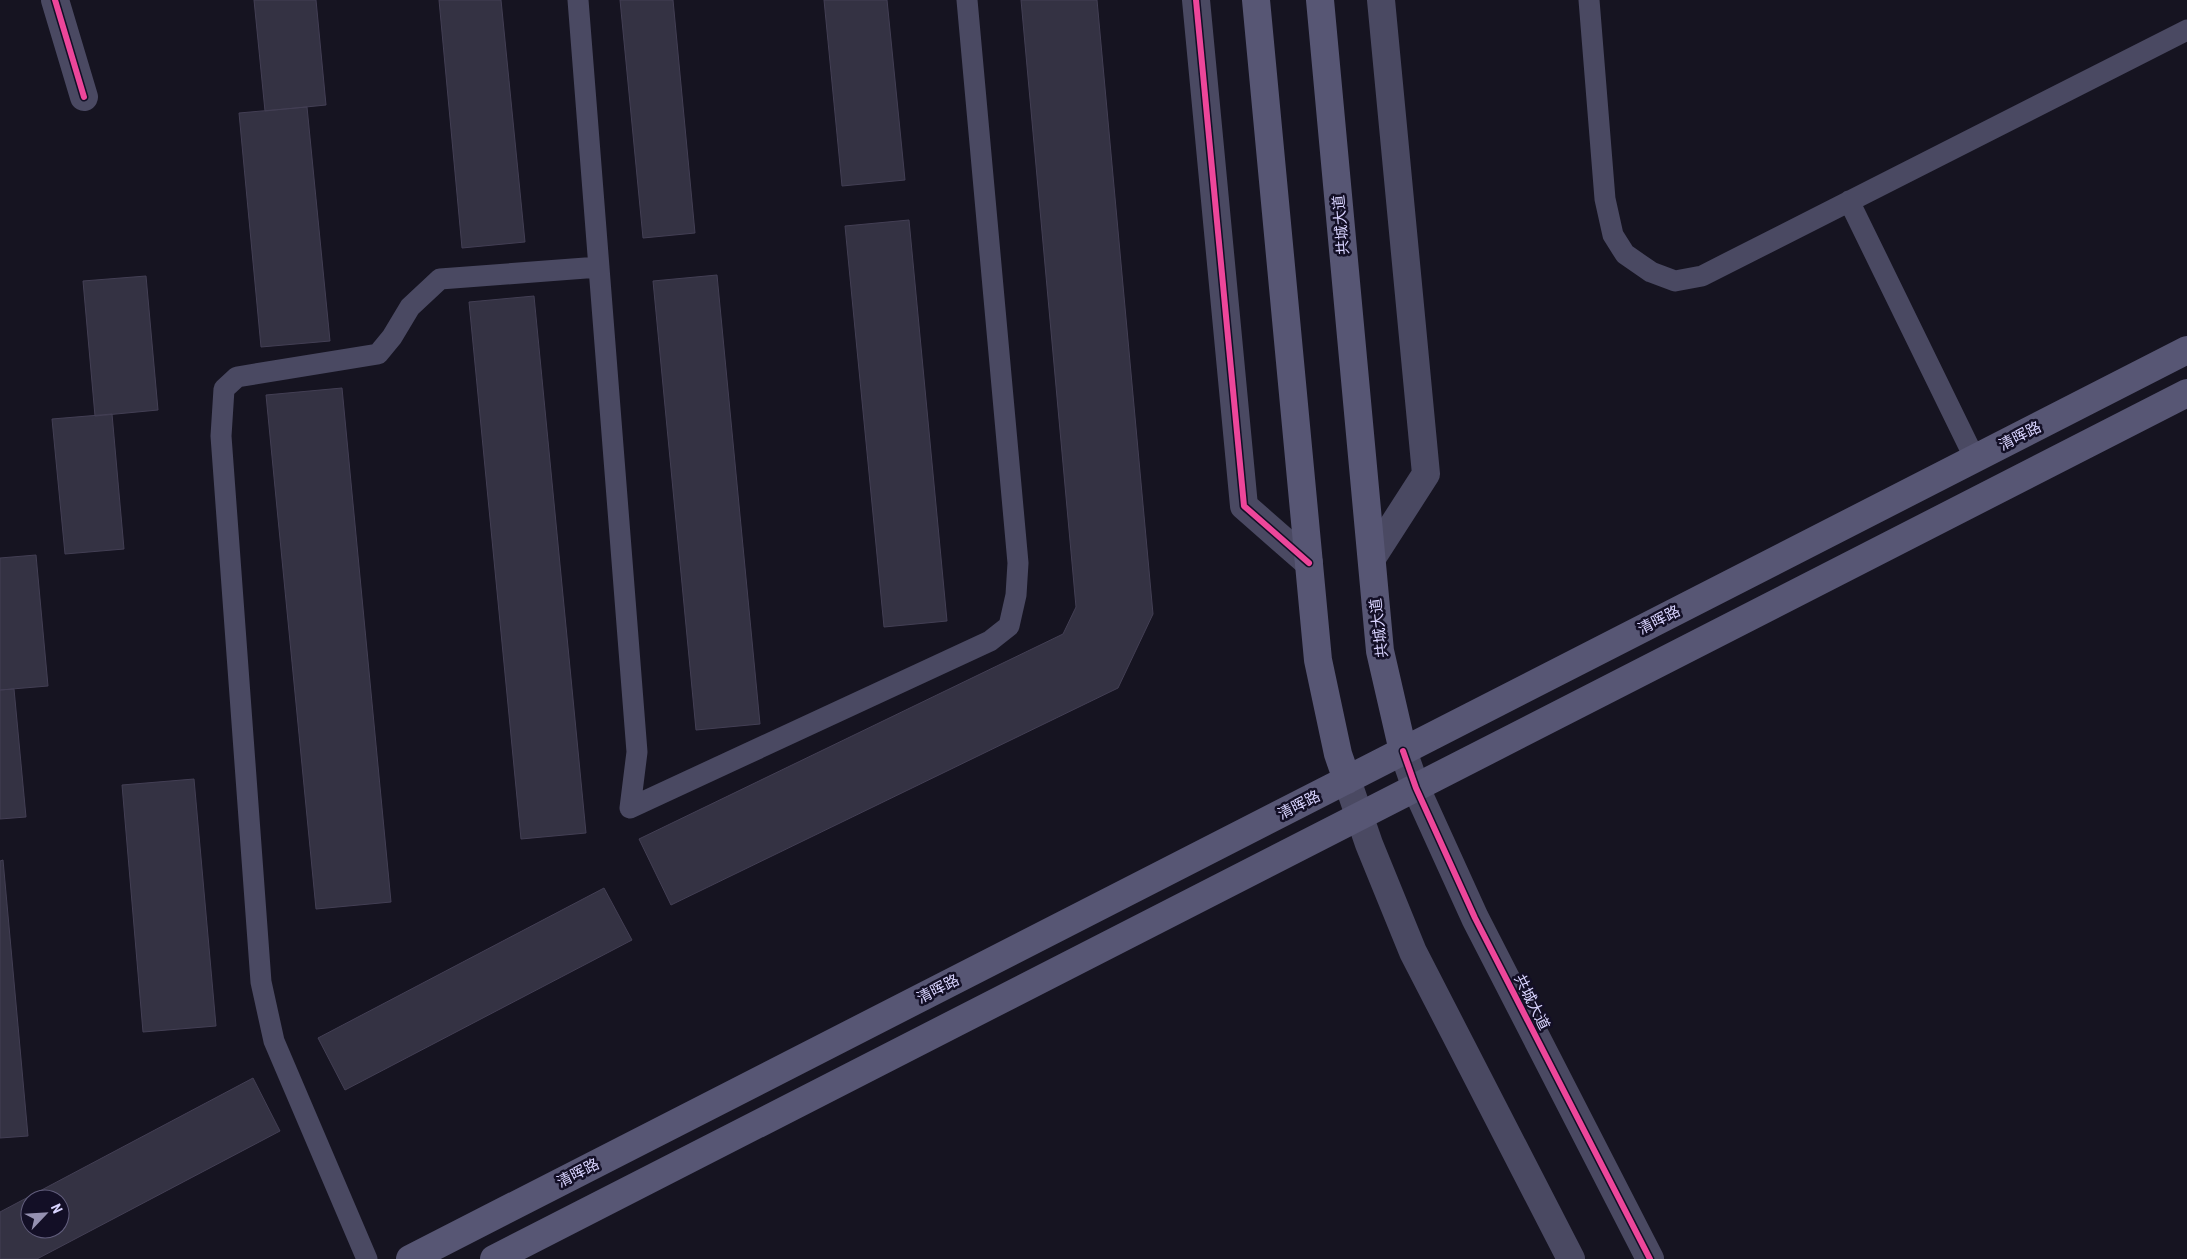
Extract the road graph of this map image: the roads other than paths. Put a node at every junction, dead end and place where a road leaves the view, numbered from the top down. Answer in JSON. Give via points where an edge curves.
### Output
{"nodes":[{"id":1,"x":55,"y":0,"type":"edge"},
{"id":2,"x":578,"y":0,"type":"edge"},
{"id":3,"x":967,"y":0,"type":"edge"},
{"id":4,"x":1196,"y":0,"type":"edge"},
{"id":5,"x":1256,"y":0,"type":"edge"},
{"id":6,"x":1320,"y":0,"type":"edge"},
{"id":7,"x":1381,"y":0,"type":"edge"},
{"id":8,"x":1589,"y":0,"type":"edge"},
{"id":9,"x":2187,"y":30,"type":"edge"},
{"id":10,"x":84,"y":97,"type":"dead end"},
{"id":11,"x":1849,"y":201,"type":"junction"},
{"id":12,"x":599,"y":267,"type":"junction"},
{"id":13,"x":2187,"y":350,"type":"edge"},
{"id":14,"x":2187,"y":393,"type":"edge"},
{"id":15,"x":1975,"y":459,"type":"junction"},
{"id":16,"x":1372,"y":558,"type":"junction"},
{"id":17,"x":1309,"y":563,"type":"junction"},
{"id":18,"x":1403,"y":751,"type":"junction"},
{"id":19,"x":1347,"y":780,"type":"junction"},
{"id":20,"x":1416,"y":788,"type":"junction"},
{"id":21,"x":1359,"y":817,"type":"junction"},
{"id":22,"x":367,"y":1259,"type":"edge"},
{"id":23,"x":410,"y":1259,"type":"edge"},
{"id":24,"x":494,"y":1259,"type":"edge"},
{"id":25,"x":1571,"y":1259,"type":"edge"},
{"id":26,"x":1650,"y":1259,"type":"edge"}],
"edges":[{"from":1,"to":10,"type":"street"},
{"from":2,"to":12,"type":"lane"},
{"from":3,"to":12,"type":"lane","via":[[1018,563],[1016,595],[1009,626],[990,641],[630,808],[637,752]]},
{"from":4,"to":17,"type":"street","via":[[1244,506]]},
{"from":5,"to":17,"type":"main road"},
{"from":6,"to":16,"type":"main road","name":"共城大道"},
{"from":7,"to":16,"type":"street","via":[[1426,474]]},
{"from":8,"to":11,"type":"lane","via":[[1605,198],[1613,234],[1625,254],[1650,272],[1675,281],[1702,276]]},
{"from":9,"to":11,"type":"lane"},
{"from":11,"to":15,"type":"lane"},
{"from":12,"to":22,"type":"lane","via":[[440,279],[410,307],[378,354],[237,378],[224,389],[221,436],[262,982],[274,1041]]},
{"from":13,"to":15,"type":"main road","name":"清晖路"},
{"from":14,"to":20,"type":"main road"},
{"from":15,"to":18,"type":"main road","name":"清晖路"},
{"from":16,"to":18,"type":"main road","name":"共城大道","via":[[1380,651]]},
{"from":17,"to":19,"type":"main road","via":[[1318,660],[1338,754]]},
{"from":18,"to":19,"type":"main road","name":"清晖路"},
{"from":18,"to":20,"type":"street","name":"共城大道"},
{"from":19,"to":21,"type":"street"},
{"from":19,"to":23,"type":"main road","name":"清晖路"},
{"from":20,"to":21,"type":"main road"},
{"from":20,"to":26,"type":"street","name":"共城大道","via":[[1475,918]]},
{"from":21,"to":24,"type":"main road"},
{"from":21,"to":25,"type":"street","via":[[1413,952]]}]}
